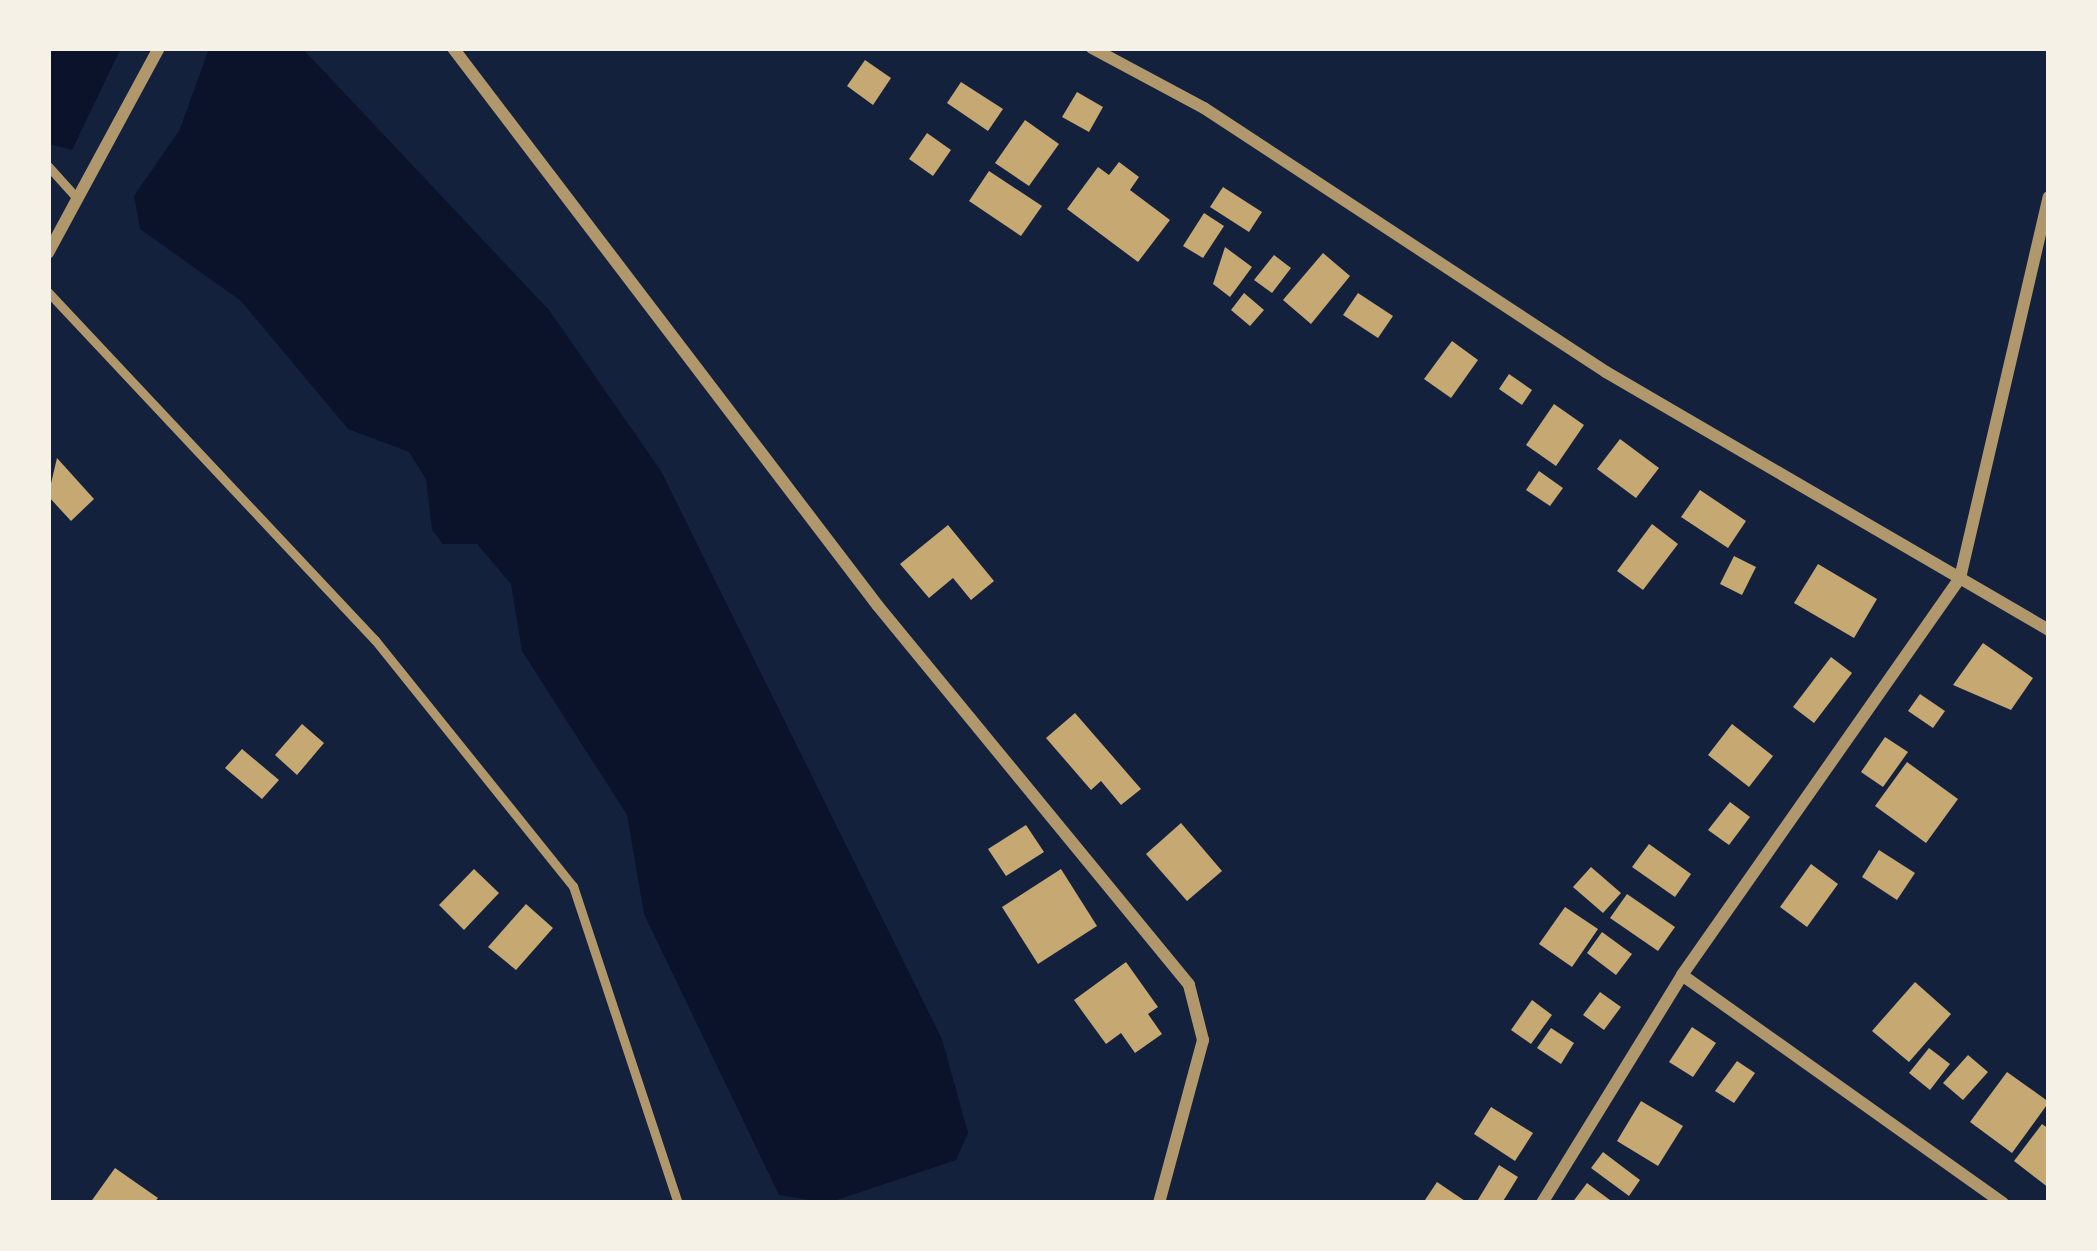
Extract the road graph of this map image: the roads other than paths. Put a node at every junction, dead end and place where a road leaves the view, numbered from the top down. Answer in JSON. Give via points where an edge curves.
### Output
{"nodes":[{"id":1,"x":159,"y":48,"type":"edge"},
{"id":2,"x":453,"y":48,"type":"edge"},
{"id":3,"x":1092,"y":48,"type":"edge"},
{"id":4,"x":48,"y":166,"type":"edge"},
{"id":5,"x":2049,"y":196,"type":"edge"},
{"id":6,"x":76,"y":197,"type":"junction"},
{"id":7,"x":48,"y":253,"type":"edge"},
{"id":8,"x":48,"y":292,"type":"edge"},
{"id":9,"x":1960,"y":578,"type":"junction"},
{"id":10,"x":2049,"y":630,"type":"edge"},
{"id":11,"x":1682,"y":975,"type":"junction"},
{"id":12,"x":678,"y":1203,"type":"edge"},
{"id":13,"x":1159,"y":1203,"type":"edge"},
{"id":14,"x":1542,"y":1203,"type":"edge"},
{"id":15,"x":2003,"y":1203,"type":"edge"}],
"edges":[{"from":1,"to":6,"type":"street"},
{"from":2,"to":13,"type":"street","via":[[878,607],[1190,985],[1203,1040]]},
{"from":3,"to":9,"type":"street"},
{"from":4,"to":6,"type":"lane"},
{"from":5,"to":9,"type":"street"},
{"from":6,"to":7,"type":"street"},
{"from":8,"to":12,"type":"lane","via":[[375,640],[572,886]]},
{"from":9,"to":10,"type":"street"},
{"from":9,"to":11,"type":"street"},
{"from":11,"to":14,"type":"street"},
{"from":11,"to":15,"type":"street"}]}
